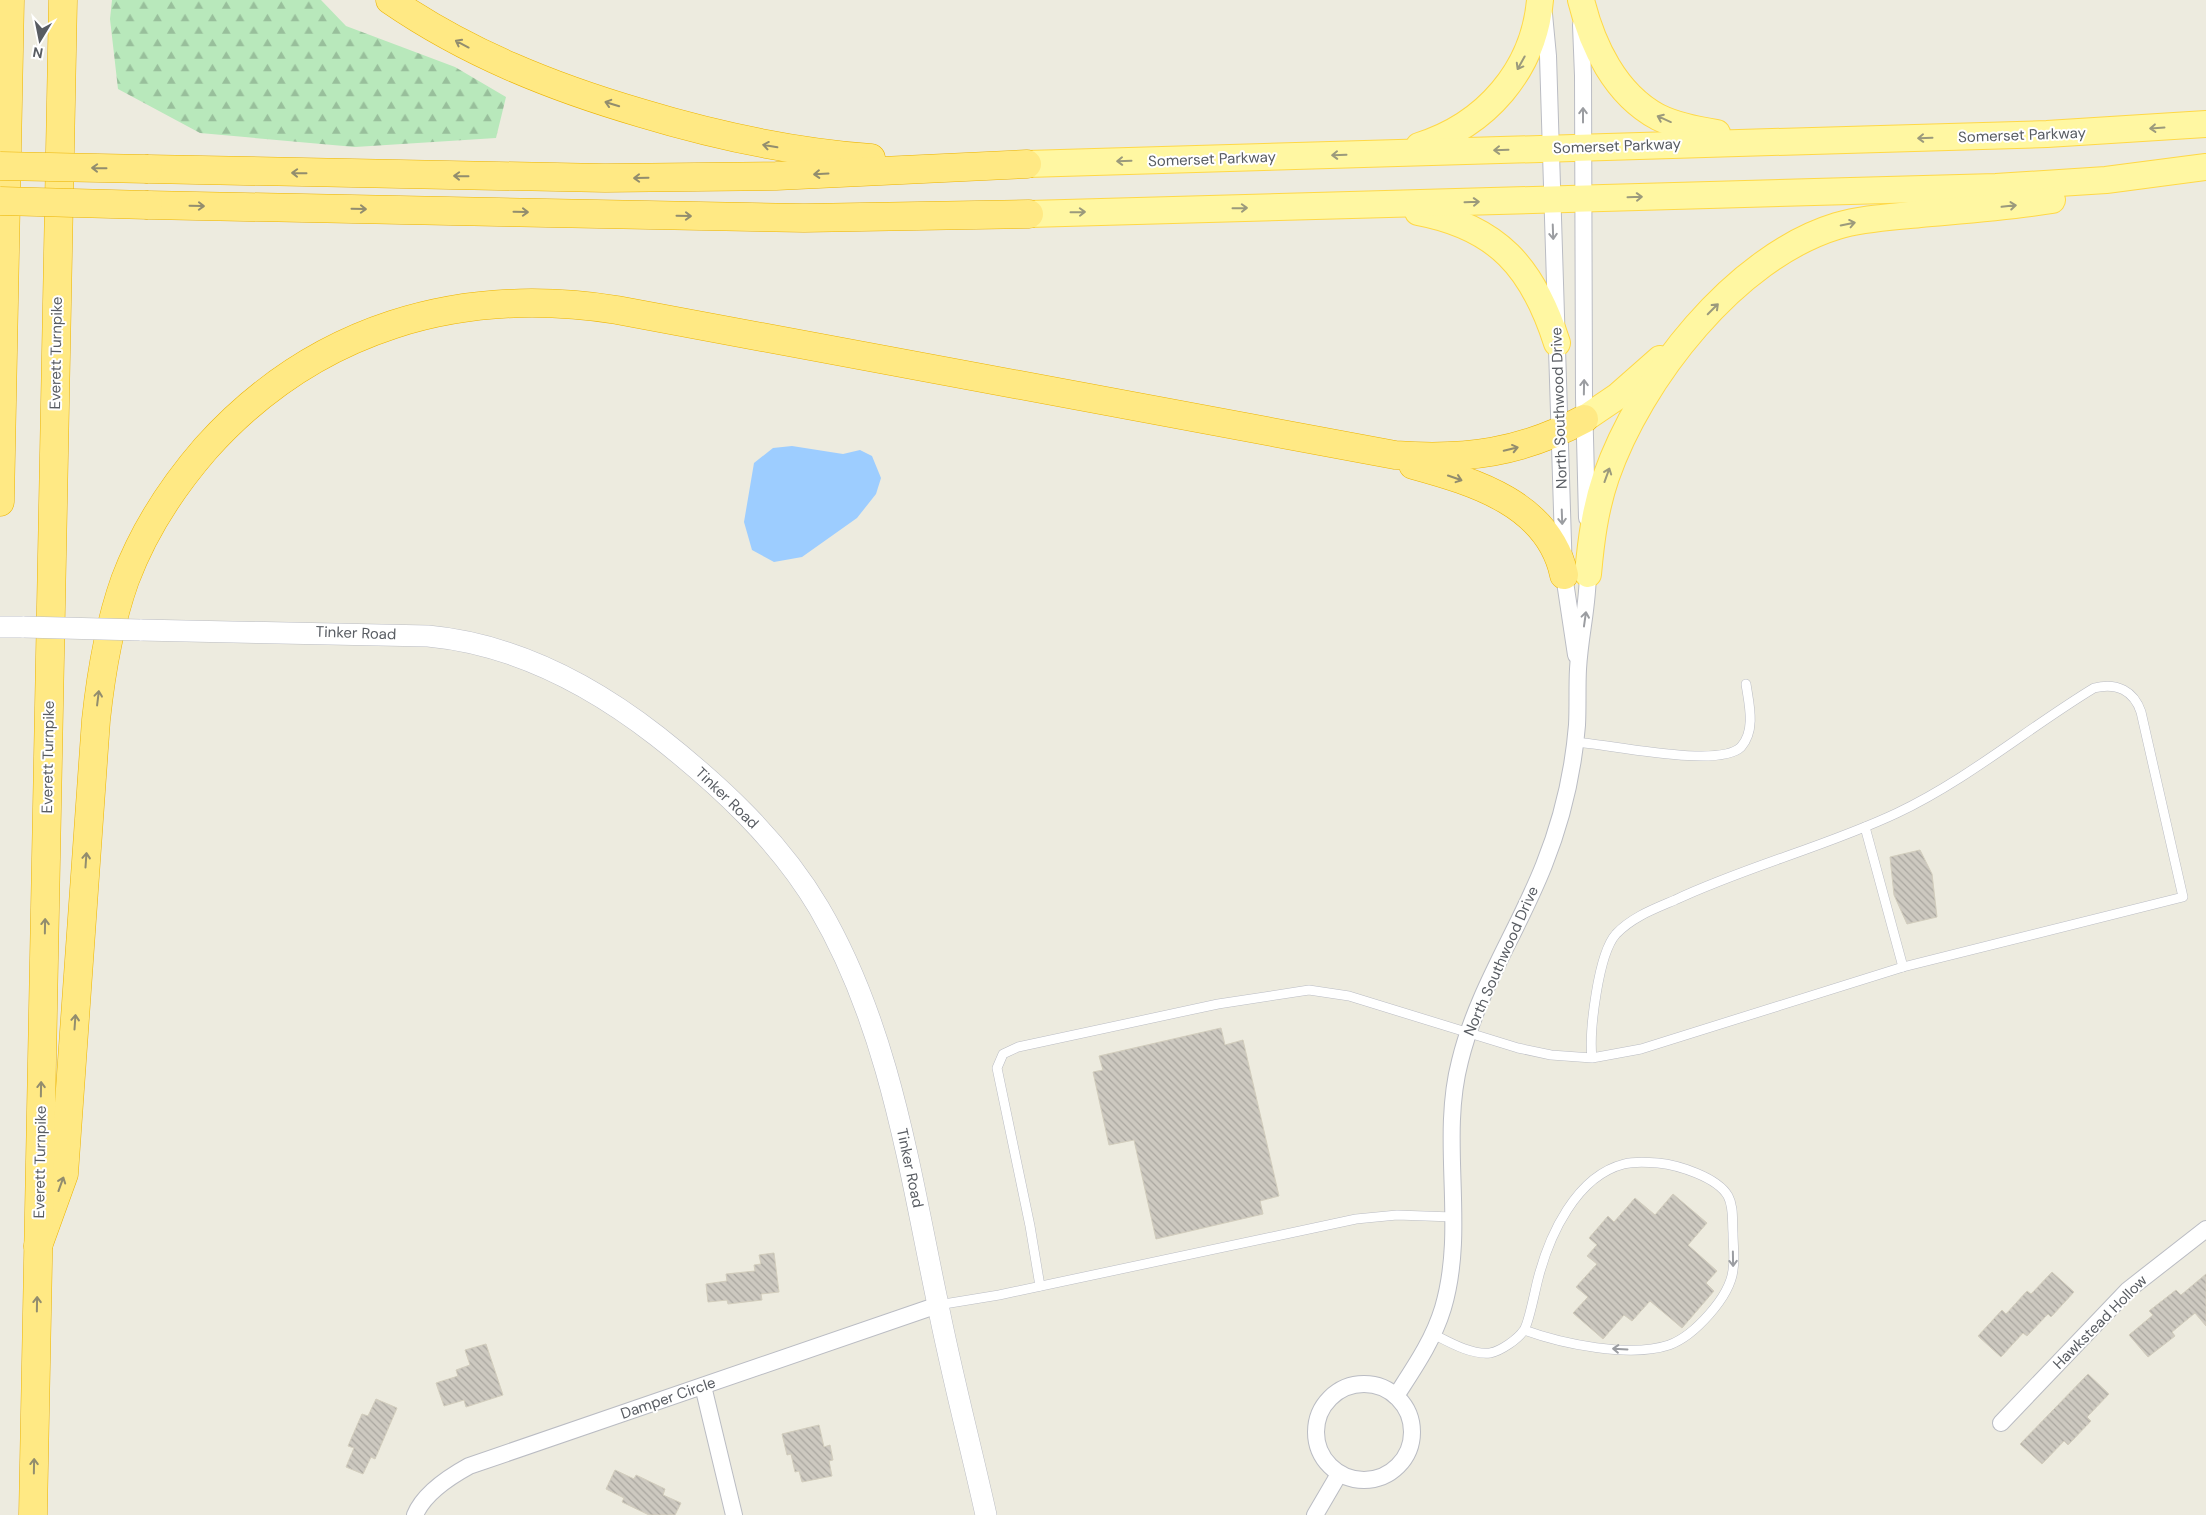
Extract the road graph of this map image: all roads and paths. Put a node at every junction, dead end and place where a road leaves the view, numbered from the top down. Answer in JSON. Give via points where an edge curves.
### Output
{"nodes":[{"id":1,"x":10,"y":0,"type":"edge"},
{"id":2,"x":63,"y":0,"type":"edge"},
{"id":3,"x":390,"y":0,"type":"edge"},
{"id":4,"x":1542,"y":0,"type":"edge"},
{"id":5,"x":1580,"y":0,"type":"edge"},
{"id":6,"x":2206,"y":124,"type":"edge"},
{"id":7,"x":1780,"y":142,"type":"junction"},
{"id":8,"x":1584,"y":147,"type":"junction"},
{"id":9,"x":1550,"y":148,"type":"junction"},
{"id":10,"x":1392,"y":153,"type":"junction"},
{"id":11,"x":1027,"y":164,"type":"junction"},
{"id":12,"x":0,"y":166,"type":"edge"},
{"id":13,"x":2206,"y":167,"type":"edge"},
{"id":14,"x":2159,"y":174,"type":"junction"},
{"id":15,"x":1584,"y":199,"type":"junction"},
{"id":16,"x":1552,"y":200,"type":"junction"},
{"id":17,"x":0,"y":201,"type":"edge"},
{"id":18,"x":1365,"y":205,"type":"junction"},
{"id":19,"x":1029,"y":214,"type":"joint"},
{"id":20,"x":1693,"y":329,"type":"junction"},
{"id":21,"x":1557,"y":343,"type":"junction"},
{"id":22,"x":1584,"y":419,"type":"junction"},
{"id":23,"x":1559,"y":432,"type":"junction"},
{"id":24,"x":1324,"y":443,"type":"junction"},
{"id":25,"x":0,"y":502,"type":"edge"},
{"id":26,"x":1576,"y":574,"type":"junction"},
{"id":27,"x":0,"y":627,"type":"edge"},
{"id":28,"x":1578,"y":667,"type":"junction"},
{"id":29,"x":1746,"y":684,"type":"dead end"},
{"id":30,"x":1575,"y":742,"type":"junction"},
{"id":31,"x":1865,"y":827,"type":"junction"},
{"id":32,"x":1903,"y":967,"type":"junction"},
{"id":33,"x":1468,"y":1032,"type":"junction"},
{"id":34,"x":1592,"y":1058,"type":"junction"},
{"id":35,"x":1453,"y":1217,"type":"junction"},
{"id":36,"x":2206,"y":1229,"type":"edge"},
{"id":37,"x":38,"y":1246,"type":"junction"},
{"id":38,"x":1040,"y":1286,"type":"junction"},
{"id":39,"x":938,"y":1304,"type":"junction"},
{"id":40,"x":1524,"y":1330,"type":"junction"},
{"id":41,"x":1433,"y":1334,"type":"junction"},
{"id":42,"x":703,"y":1386,"type":"junction"},
{"id":43,"x":1396,"y":1396,"type":"junction"},
{"id":44,"x":2001,"y":1424,"type":"dead end"},
{"id":45,"x":1339,"y":1474,"type":"junction"},
{"id":46,"x":34,"y":1515,"type":"edge"},
{"id":47,"x":415,"y":1515,"type":"edge"},
{"id":48,"x":734,"y":1515,"type":"edge"},
{"id":49,"x":986,"y":1515,"type":"edge"},
{"id":50,"x":1315,"y":1515,"type":"edge"}],
"edges":[{"from":1,"to":25,"type":"highway"},
{"from":37,"to":2,"type":"highway","name":"Everett Turnpike","one_way":true},
{"from":11,"to":3,"type":"highway","one_way":true,"via":[[864,157],[776,147],[715,134],[589,97],[505,65],[444,34]]},
{"from":4,"to":9,"type":"street","name":"North Southwood Drive","via":[[1548,56]]},
{"from":4,"to":10,"type":"main road","one_way":true,"via":[[1529,48],[1508,84],[1490,106],[1442,138]]},
{"from":7,"to":5,"type":"main road","one_way":true,"via":[[1689,128],[1661,118],[1638,103],[1606,65]]},
{"from":8,"to":5,"type":"street","name":"North Southwood Drive","one_way":true},
{"from":6,"to":7,"type":"main road","name":"Somerset Parkway","one_way":true,"via":[[2056,134]]},
{"from":7,"to":8,"type":"main road","name":"Somerset Parkway"},
{"from":8,"to":9,"type":"main road","name":"Somerset Parkway"},
{"from":8,"to":15,"type":"street","name":"North Southwood Drive"},
{"from":9,"to":10,"type":"main road","name":"Somerset Parkway","one_way":true},
{"from":9,"to":16,"type":"street","name":"North Southwood Drive"},
{"from":10,"to":11,"type":"main road","name":"Somerset Parkway","one_way":true},
{"from":11,"to":12,"type":"highway","one_way":true,"bridge":true,"via":[[776,176],[605,178]]},
{"from":13,"to":14,"type":"main road"},
{"from":15,"to":14,"type":"main road","one_way":true,"via":[[1996,187]]},
{"from":20,"to":14,"type":"main road","one_way":true,"via":[[1756,268],[1790,246],[1839,226],[1880,218],[2067,198],[2131,185]]},
{"from":15,"to":16,"type":"main road"},
{"from":22,"to":15,"type":"street","name":"North Southwood Drive","one_way":true},
{"from":18,"to":16,"type":"main road","one_way":true},
{"from":16,"to":21,"type":"street","name":"North Southwood Drive","one_way":true},
{"from":17,"to":19,"type":"highway","one_way":true,"bridge":true,"via":[[813,218]]},
{"from":19,"to":18,"type":"main road","one_way":true},
{"from":18,"to":21,"type":"main road","via":[[1435,216],[1490,238],[1526,276],[1547,314]]},
{"from":20,"to":22,"type":"main road","via":[[1628,388]]},
{"from":26,"to":20,"type":"main road","one_way":true,"via":[[1592,535],[1598,504],[1614,456],[1648,394]]},
{"from":21,"to":23,"type":"street","name":"North Southwood Drive"},
{"from":22,"to":23,"type":"highway"},
{"from":22,"to":26,"type":"street","name":"North Southwood Drive"},
{"from":24,"to":23,"type":"highway","one_way":true,"via":[[1395,455],[1469,456],[1521,447]]},
{"from":23,"to":26,"type":"street","name":"North Southwood Drive","one_way":true},
{"from":24,"to":26,"type":"highway","one_way":true,"via":[[1445,475],[1508,500],[1545,531],[1557,552]]},
{"from":37,"to":24,"type":"highway","one_way":true,"via":[[64,1174],[96,720],[115,613],[139,549],[198,457],[233,420],[296,370],[350,341],[427,314],[505,303],[564,303],[617,310]]},
{"from":26,"to":28,"type":"street","name":"North Southwood Drive"},
{"from":28,"to":26,"type":"street","name":"North Southwood Drive","one_way":true,"via":[[1586,616]]},
{"from":27,"to":39,"type":"street","name":"Tinker Road","bridge":true,"via":[[373,633],[463,639],[520,656],[573,680],[635,719],[712,782],[772,844],[817,905],[837,940],[867,1010],[889,1082],[906,1144]]},
{"from":28,"to":30,"type":"street","name":"North Southwood Drive"},
{"from":29,"to":30,"type":"lane","via":[[1750,718],[1748,734],[1740,747],[1728,754],[1687,756]]},
{"from":30,"to":33,"type":"street","name":"North Southwood Drive","via":[[1565,800],[1551,846]]},
{"from":31,"to":32,"type":"lane"},
{"from":31,"to":32,"type":"lane","via":[[1925,798],[2094,688],[2108,685],[2122,688],[2139,705],[2183,897]]},
{"from":31,"to":34,"type":"lane","via":[[1697,890],[1642,915],[1624,927],[1610,943],[1604,958],[1592,1036]]},
{"from":32,"to":34,"type":"lane","via":[[1641,1049]]},
{"from":33,"to":34,"type":"lane","via":[[1535,1052]]},
{"from":33,"to":35,"type":"street","name":"North Southwood Drive","via":[[1456,1074],[1453,1101]]},
{"from":33,"to":38,"type":"lane","via":[[1349,996],[1309,990],[1208,1006],[1003,1054],[997,1068]]},
{"from":35,"to":38,"type":"lane","via":[[1398,1215],[1356,1219]]},
{"from":35,"to":41,"type":"street","name":"North Southwood Drive","via":[[1448,1286]]},
{"from":36,"to":44,"type":"street","name":"Hawkstead Hollow","via":[[2128,1290]]},
{"from":46,"to":37,"type":"highway","name":"Everett Turnpike","one_way":true},
{"from":38,"to":39,"type":"lane"},
{"from":39,"to":42,"type":"street","name":"Damper Circle"},
{"from":39,"to":49,"type":"street","name":"Tinker Road"},
{"from":40,"to":40,"type":"lane","one_way":true,"via":[[1542,1260],[1560,1219],[1575,1199],[1611,1169],[1640,1162],[1682,1167],[1719,1186],[1728,1196],[1732,1210],[1733,1270],[1730,1285],[1698,1326],[1683,1337],[1670,1344],[1636,1350],[1585,1345]]},
{"from":40,"to":41,"type":"lane","via":[[1503,1348],[1490,1353],[1471,1350]]},
{"from":41,"to":43,"type":"street","name":"North Southwood Drive"},
{"from":42,"to":47,"type":"street","name":"Damper Circle","via":[[469,1466],[432,1492]]},
{"from":42,"to":48,"type":"street"},
{"from":43,"to":45,"type":"street","via":[[1408,1413],[1412,1432],[1403,1461],[1379,1478],[1359,1480]]},
{"from":43,"to":45,"type":"street","via":[[1381,1387],[1363,1384],[1346,1387],[1325,1404],[1317,1420],[1316,1438],[1326,1462]]},
{"from":45,"to":50,"type":"street"}]}
